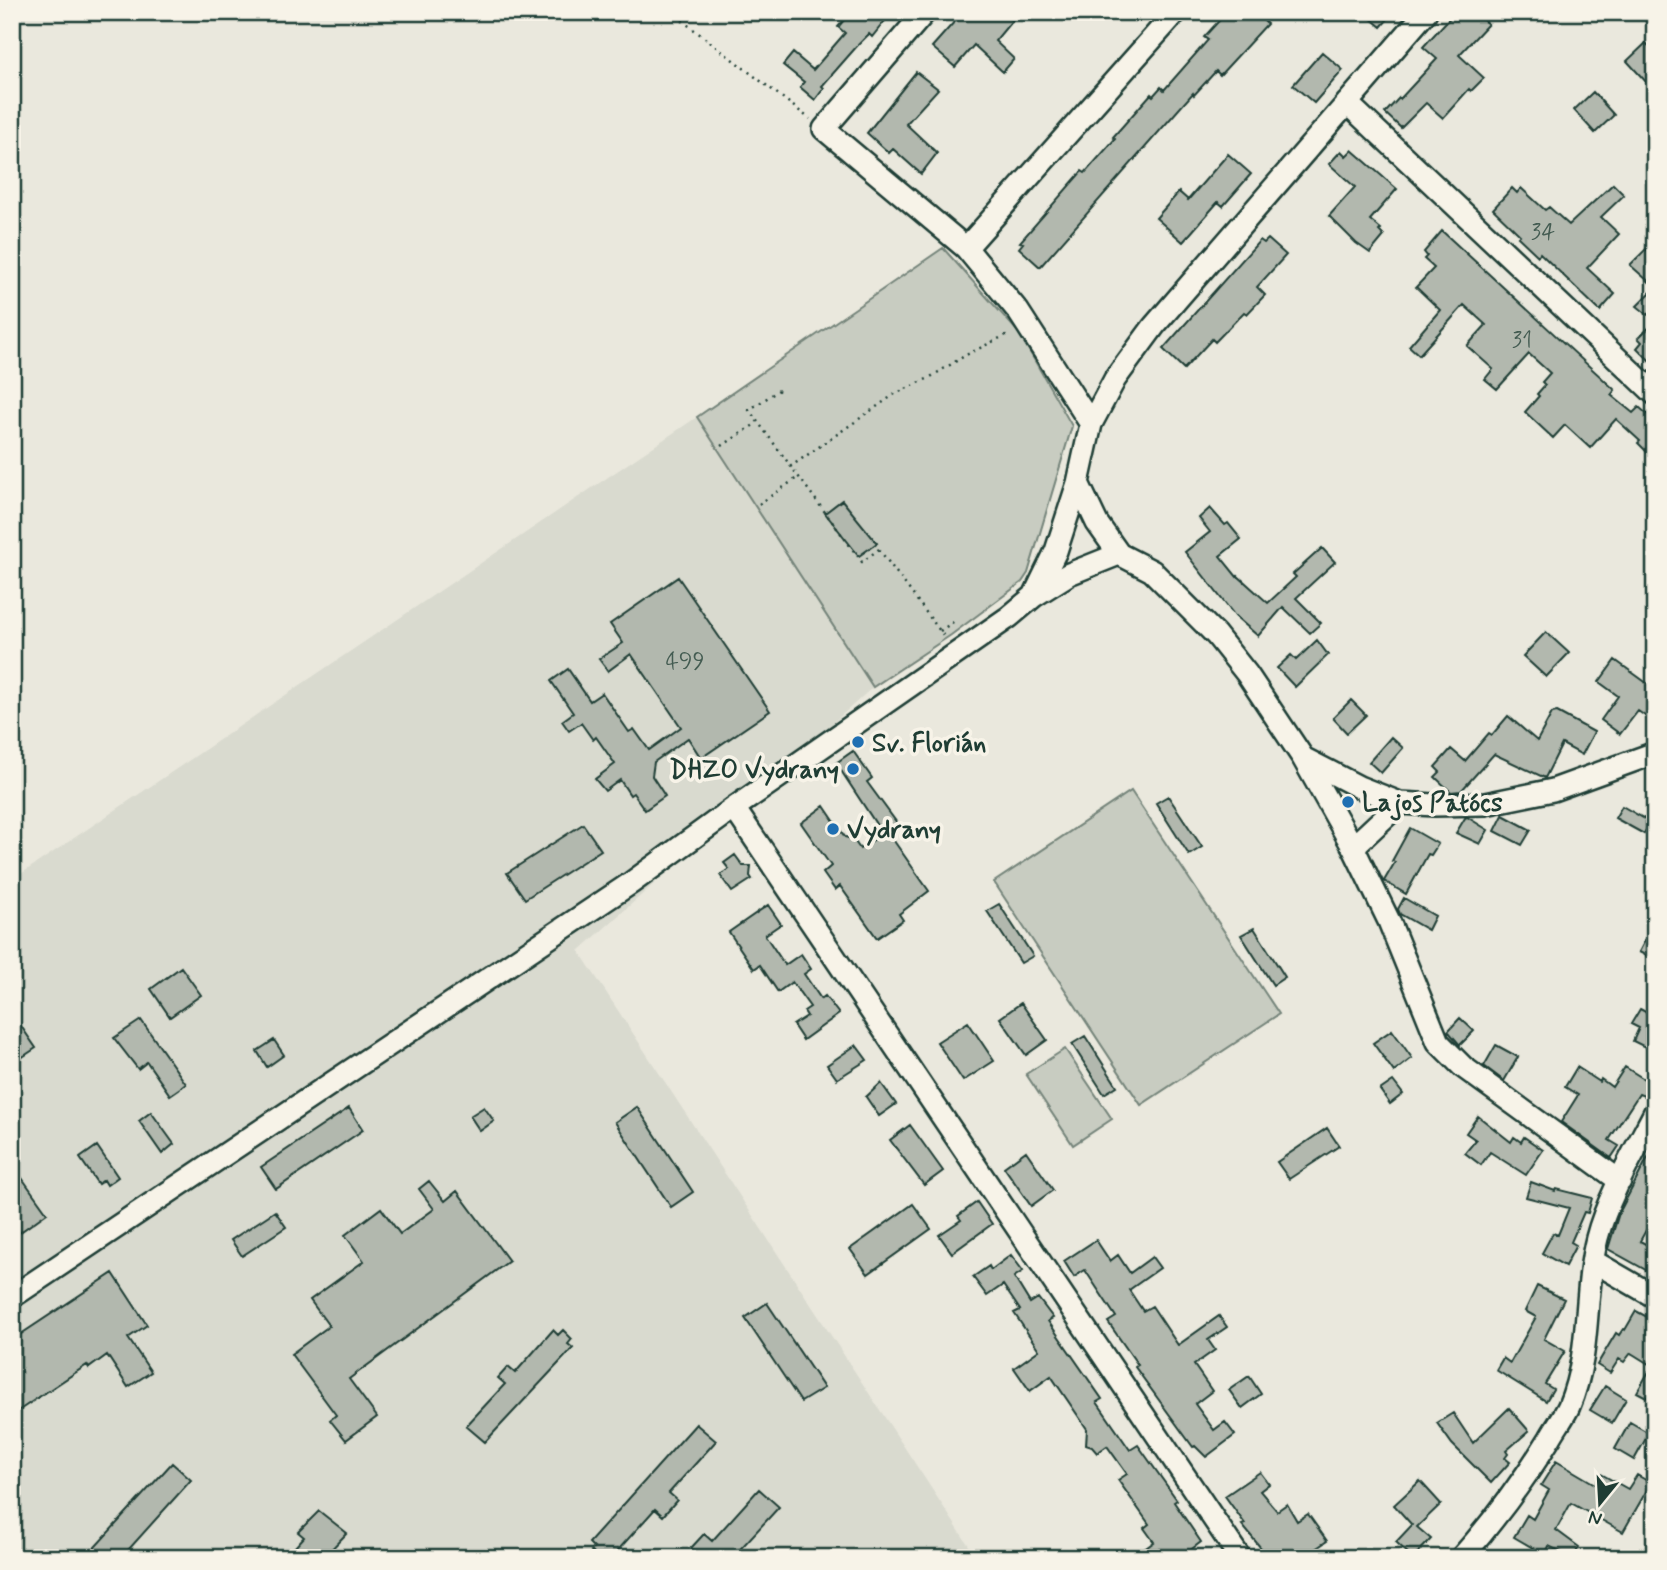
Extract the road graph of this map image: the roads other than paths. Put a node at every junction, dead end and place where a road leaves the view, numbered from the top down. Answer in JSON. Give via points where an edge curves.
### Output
{"nodes":[{"id":1,"x":925,"y":12,"type":"edge"},
{"id":2,"x":1176,"y":12,"type":"edge"},
{"id":3,"x":1426,"y":12,"type":"edge"},
{"id":4,"x":1347,"y":103,"type":"junction"},
{"id":5,"x":965,"y":248,"type":"junction"},
{"id":6,"x":1655,"y":394,"type":"edge"},
{"id":7,"x":1091,"y":425,"type":"junction"},
{"id":8,"x":1078,"y":483,"type":"junction"},
{"id":9,"x":1119,"y":554,"type":"junction"},
{"id":10,"x":1034,"y":596,"type":"junction"},
{"id":11,"x":1655,"y":753,"type":"edge"},
{"id":12,"x":1303,"y":758,"type":"junction"},
{"id":13,"x":1400,"y":803,"type":"junction"},
{"id":14,"x":734,"y":807,"type":"junction"},
{"id":15,"x":1353,"y":847,"type":"junction"},
{"id":16,"x":1655,"y":1112,"type":"edge"},
{"id":17,"x":1620,"y":1181,"type":"junction"},
{"id":18,"x":1593,"y":1261,"type":"junction"},
{"id":19,"x":12,"y":1297,"type":"edge"},
{"id":20,"x":1655,"y":1297,"type":"edge"},
{"id":21,"x":1240,"y":1558,"type":"edge"},
{"id":22,"x":1461,"y":1558,"type":"edge"}],
"edges":[{"from":1,"to":5,"type":"street","via":[[824,129]]},
{"from":2,"to":5,"type":"street"},
{"from":3,"to":4,"type":"street"},
{"from":4,"to":6,"type":"street"},
{"from":4,"to":7,"type":"street","via":[[1154,326],[1115,379]]},
{"from":5,"to":7,"type":"street","via":[[1025,322]]},
{"from":7,"to":8,"type":"street"},
{"from":8,"to":9,"type":"street","via":[[1097,523]]},
{"from":8,"to":10,"type":"street","via":[[1056,551]]},
{"from":9,"to":10,"type":"street","via":[[1069,574]]},
{"from":9,"to":12,"type":"street","via":[[1152,571],[1216,635]]},
{"from":10,"to":14,"type":"street","via":[[838,748]]},
{"from":11,"to":13,"type":"street","via":[[1553,790],[1485,804]]},
{"from":12,"to":13,"type":"street"},
{"from":12,"to":15,"type":"street"},
{"from":13,"to":15,"type":"street"},
{"from":14,"to":19,"type":"street","via":[[631,883]]},
{"from":14,"to":21,"type":"street"},
{"from":15,"to":17,"type":"street","via":[[1438,1042],[1462,1067]]},
{"from":16,"to":17,"type":"street"},
{"from":17,"to":18,"type":"street","via":[[1598,1235]]},
{"from":18,"to":20,"type":"street"},
{"from":18,"to":22,"type":"street","via":[[1586,1343],[1569,1406],[1537,1458]]}]}
